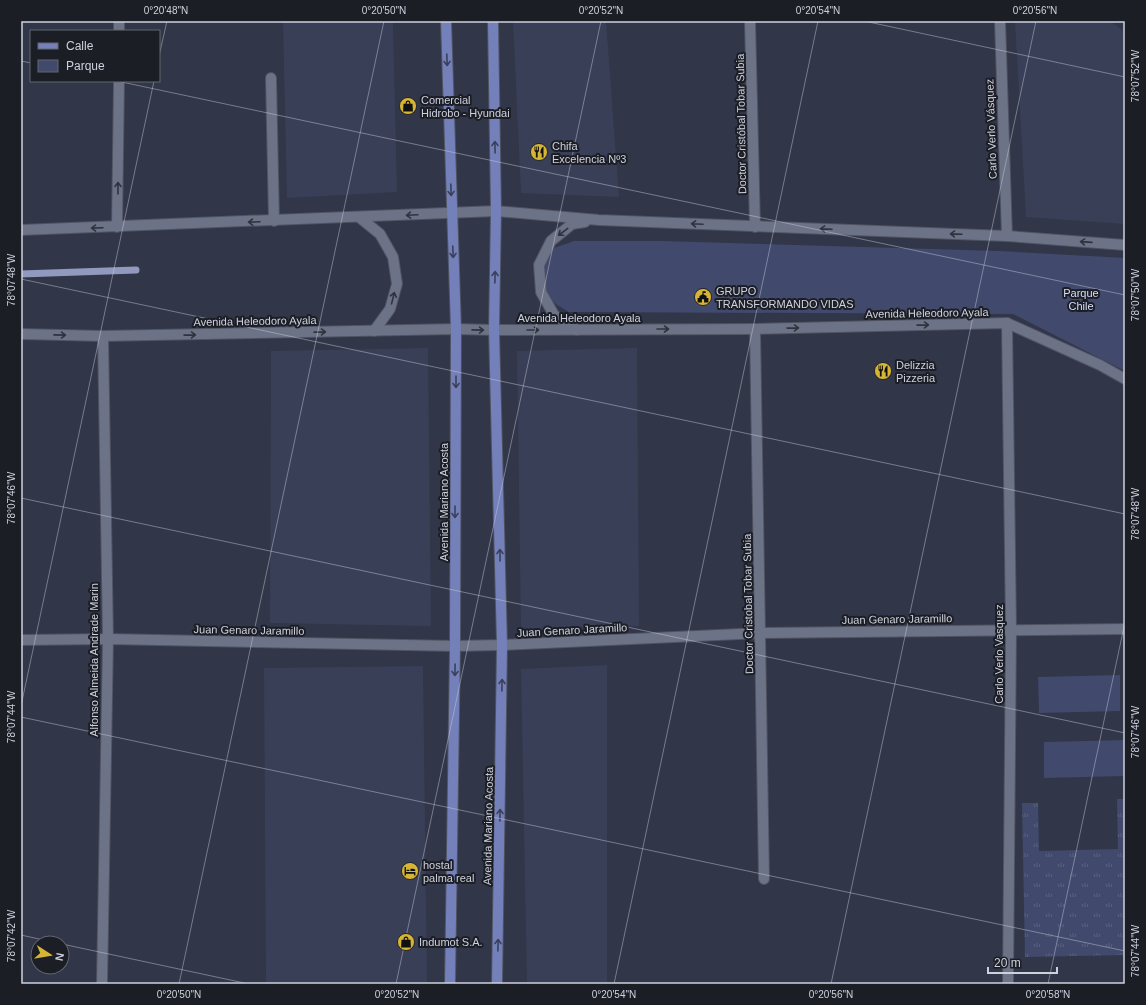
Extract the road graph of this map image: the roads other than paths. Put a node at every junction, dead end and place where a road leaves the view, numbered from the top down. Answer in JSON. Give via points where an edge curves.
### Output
{"nodes":[{"id":1,"x":446,"y":21,"type":"edge"},
{"id":2,"x":493,"y":21,"type":"edge"},
{"id":3,"x":750,"y":21,"type":"edge"},
{"id":4,"x":1000,"y":21,"type":"edge"},
{"id":5,"x":271,"y":78,"type":"dead end"},
{"id":6,"x":118,"y":82,"type":"edge"},
{"id":7,"x":496,"y":211,"type":"junction"},
{"id":8,"x":451,"y":213,"type":"junction"},
{"id":9,"x":359,"y":217,"type":"junction"},
{"id":10,"x":599,"y":220,"type":"junction"},
{"id":11,"x":274,"y":221,"type":"junction"},
{"id":12,"x":117,"y":227,"type":"junction"},
{"id":13,"x":755,"y":227,"type":"junction"},
{"id":14,"x":21,"y":230,"type":"edge"},
{"id":15,"x":1007,"y":236,"type":"junction"},
{"id":16,"x":1125,"y":245,"type":"edge"},
{"id":17,"x":1007,"y":323,"type":"junction"},
{"id":18,"x":456,"y":329,"type":"junction"},
{"id":19,"x":756,"y":329,"type":"junction"},
{"id":20,"x":494,"y":330,"type":"junction"},
{"id":21,"x":577,"y":330,"type":"junction"},
{"id":22,"x":374,"y":331,"type":"junction"},
{"id":23,"x":21,"y":334,"type":"edge"},
{"id":24,"x":103,"y":336,"type":"junction"},
{"id":25,"x":1125,"y":379,"type":"edge"},
{"id":26,"x":1125,"y":629,"type":"edge"},
{"id":27,"x":1011,"y":630,"type":"junction"},
{"id":28,"x":761,"y":633,"type":"junction"},
{"id":29,"x":108,"y":639,"type":"junction"},
{"id":30,"x":21,"y":640,"type":"edge"},
{"id":31,"x":502,"y":645,"type":"junction"},
{"id":32,"x":455,"y":646,"type":"junction"},
{"id":33,"x":764,"y":879,"type":"dead end"},
{"id":34,"x":102,"y":984,"type":"edge"},
{"id":35,"x":450,"y":984,"type":"edge"},
{"id":36,"x":497,"y":984,"type":"edge"},
{"id":37,"x":1008,"y":984,"type":"edge"}],
"edges":[{"from":1,"to":8,"type":"main road","name":"Avenida Mariano Acosta","one_way":true},
{"from":7,"to":2,"type":"main road","name":"Avenida Mariano Acosta","one_way":true},
{"from":3,"to":13,"type":"street","name":"Doctor Cristóbal Tobar Subia"},
{"from":4,"to":15,"type":"street","name":"Carlo Verlo Vásquez"},
{"from":5,"to":11,"type":"street"},
{"from":12,"to":6,"type":"street","one_way":true},
{"from":7,"to":8,"type":"street"},
{"from":7,"to":10,"type":"street"},
{"from":20,"to":7,"type":"main road","name":"Avenida Mariano Acosta","one_way":true},
{"from":8,"to":9,"type":"street","one_way":true},
{"from":8,"to":18,"type":"main road","name":"Avenida Mariano Acosta","one_way":true},
{"from":9,"to":11,"type":"street"},
{"from":22,"to":9,"type":"street","one_way":true,"via":[[390,309],[397,284],[393,257],[380,234]]},
{"from":13,"to":10,"type":"street","one_way":true},
{"from":10,"to":21,"type":"street","one_way":true,"via":[[572,224],[551,241],[539,266],[541,292],[554,316]]},
{"from":11,"to":12,"type":"street","one_way":true},
{"from":12,"to":14,"type":"street","one_way":true},
{"from":15,"to":13,"type":"street","one_way":true},
{"from":16,"to":15,"type":"street","one_way":true},
{"from":19,"to":17,"type":"street","name":"Avenida Heleodoro Ayala","one_way":true},
{"from":17,"to":25,"type":"street","name":"Avenida Heleodoro Ayala"},
{"from":17,"to":27,"type":"street","name":"Carlo Verlo Vasquez"},
{"from":18,"to":20,"type":"street","name":"Avenida Heleodoro Ayala","one_way":true},
{"from":18,"to":22,"type":"street","name":"Avenida Heleodoro Ayala"},
{"from":18,"to":32,"type":"main road","name":"Avenida Mariano Acosta","one_way":true},
{"from":21,"to":19,"type":"street","name":"Avenida Heleodoro Ayala","one_way":true},
{"from":19,"to":28,"type":"street","name":"Doctor Cristobal Tobar Subia"},
{"from":20,"to":21,"type":"street","name":"Avenida Heleodoro Ayala","one_way":true},
{"from":31,"to":20,"type":"main road","name":"Avenida Mariano Acosta","one_way":true},
{"from":24,"to":22,"type":"street","name":"Avenida Heleodoro Ayala","one_way":true},
{"from":23,"to":24,"type":"street","name":"Avenida Heleodoro Ayala","one_way":true},
{"from":24,"to":29,"type":"street","name":"Alfonso Almeida Andrade Marin"},
{"from":26,"to":27,"type":"street","name":"Juan Genaro Jaramillo"},
{"from":27,"to":28,"type":"street","name":"Juan Genaro Jaramillo"},
{"from":27,"to":37,"type":"street","name":"Carlo Verlo Vasquez"},
{"from":28,"to":31,"type":"street","name":"Juan Genaro Jaramillo"},
{"from":28,"to":33,"type":"street","name":"Doctor Cristobal Tobar Subia"},
{"from":29,"to":30,"type":"street","name":"Juan Genaro Jaramillo"},
{"from":29,"to":32,"type":"street","name":"Juan Genaro Jaramillo"},
{"from":29,"to":34,"type":"street","name":"Alfonso Almeida Andrade Marin"},
{"from":31,"to":32,"type":"street","name":"Juan Genaro Jaramillo"},
{"from":36,"to":31,"type":"main road","name":"Avenida Mariano Acosta","one_way":true},
{"from":32,"to":35,"type":"main road","name":"Avenida Mariano Acosta","one_way":true}]}
